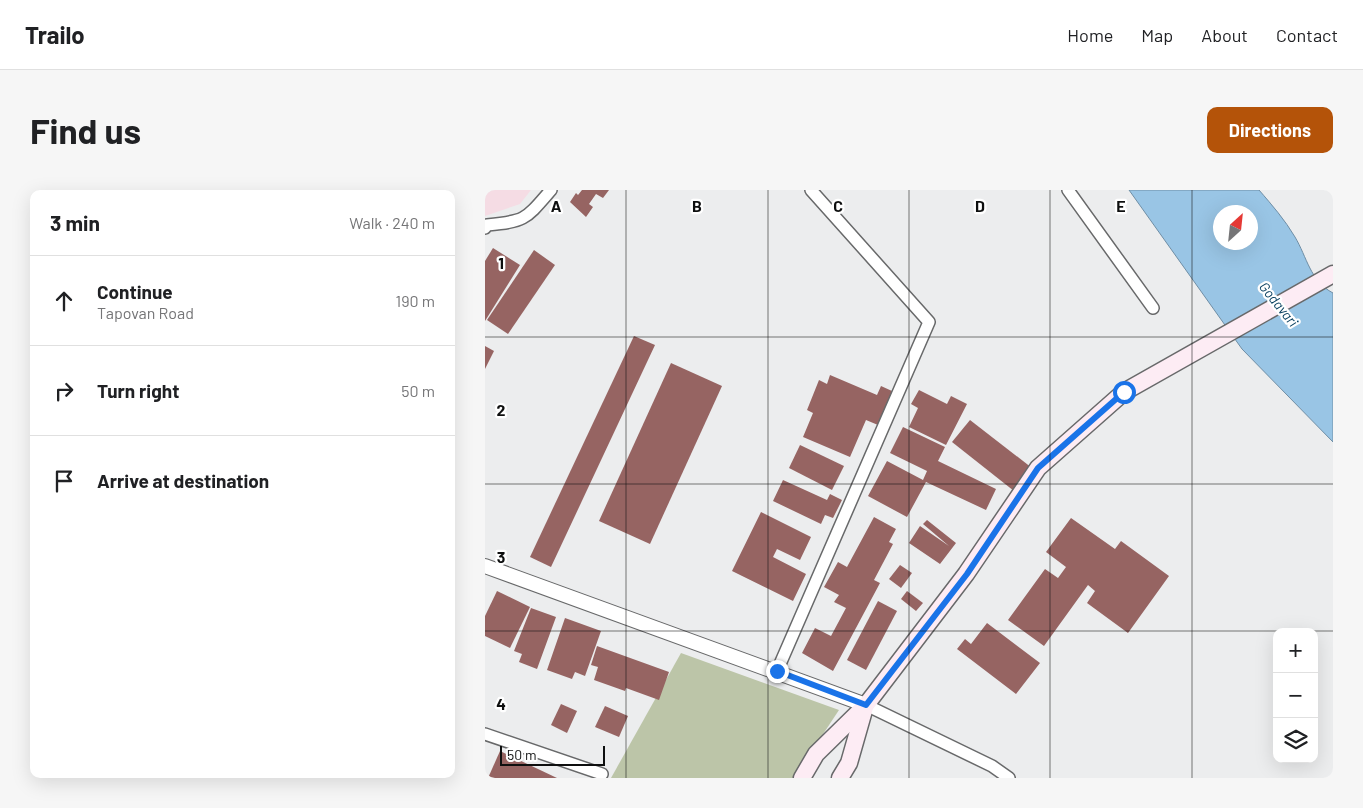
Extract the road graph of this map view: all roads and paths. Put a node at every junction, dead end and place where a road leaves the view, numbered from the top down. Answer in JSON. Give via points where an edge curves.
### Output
{"nodes":[{"id":1,"x":551,"y":190,"type":"edge"},
{"id":2,"x":811,"y":190,"type":"edge"},
{"id":3,"x":1068,"y":190,"type":"edge"},
{"id":4,"x":485,"y":228,"type":"edge"},
{"id":5,"x":1333,"y":274,"type":"edge"},
{"id":6,"x":1153,"y":308,"type":"dead end"},
{"id":7,"x":485,"y":566,"type":"edge"},
{"id":8,"x":777,"y":671,"type":"junction"},
{"id":9,"x":866,"y":705,"type":"junction"},
{"id":10,"x":485,"y":734,"type":"edge"},
{"id":11,"x":601,"y":774,"type":"dead end"},
{"id":12,"x":802,"y":778,"type":"edge"},
{"id":13,"x":840,"y":778,"type":"edge"},
{"id":14,"x":1009,"y":778,"type":"edge"}],
"edges":[{"from":1,"to":4,"type":"street","via":[[531,213],[518,222],[487,225]]},
{"from":2,"to":8,"type":"street","via":[[929,322]]},
{"from":3,"to":6,"type":"street"},
{"from":5,"to":9,"type":"main road","via":[[1124,392],[1038,468],[967,574]]},
{"from":7,"to":8,"type":"street"},
{"from":8,"to":9,"type":"street"},
{"from":9,"to":12,"type":"main road","via":[[816,754]]},
{"from":9,"to":13,"type":"main road","via":[[849,763]]},
{"from":9,"to":14,"type":"street","via":[[992,766]]},
{"from":10,"to":11,"type":"street"}]}
